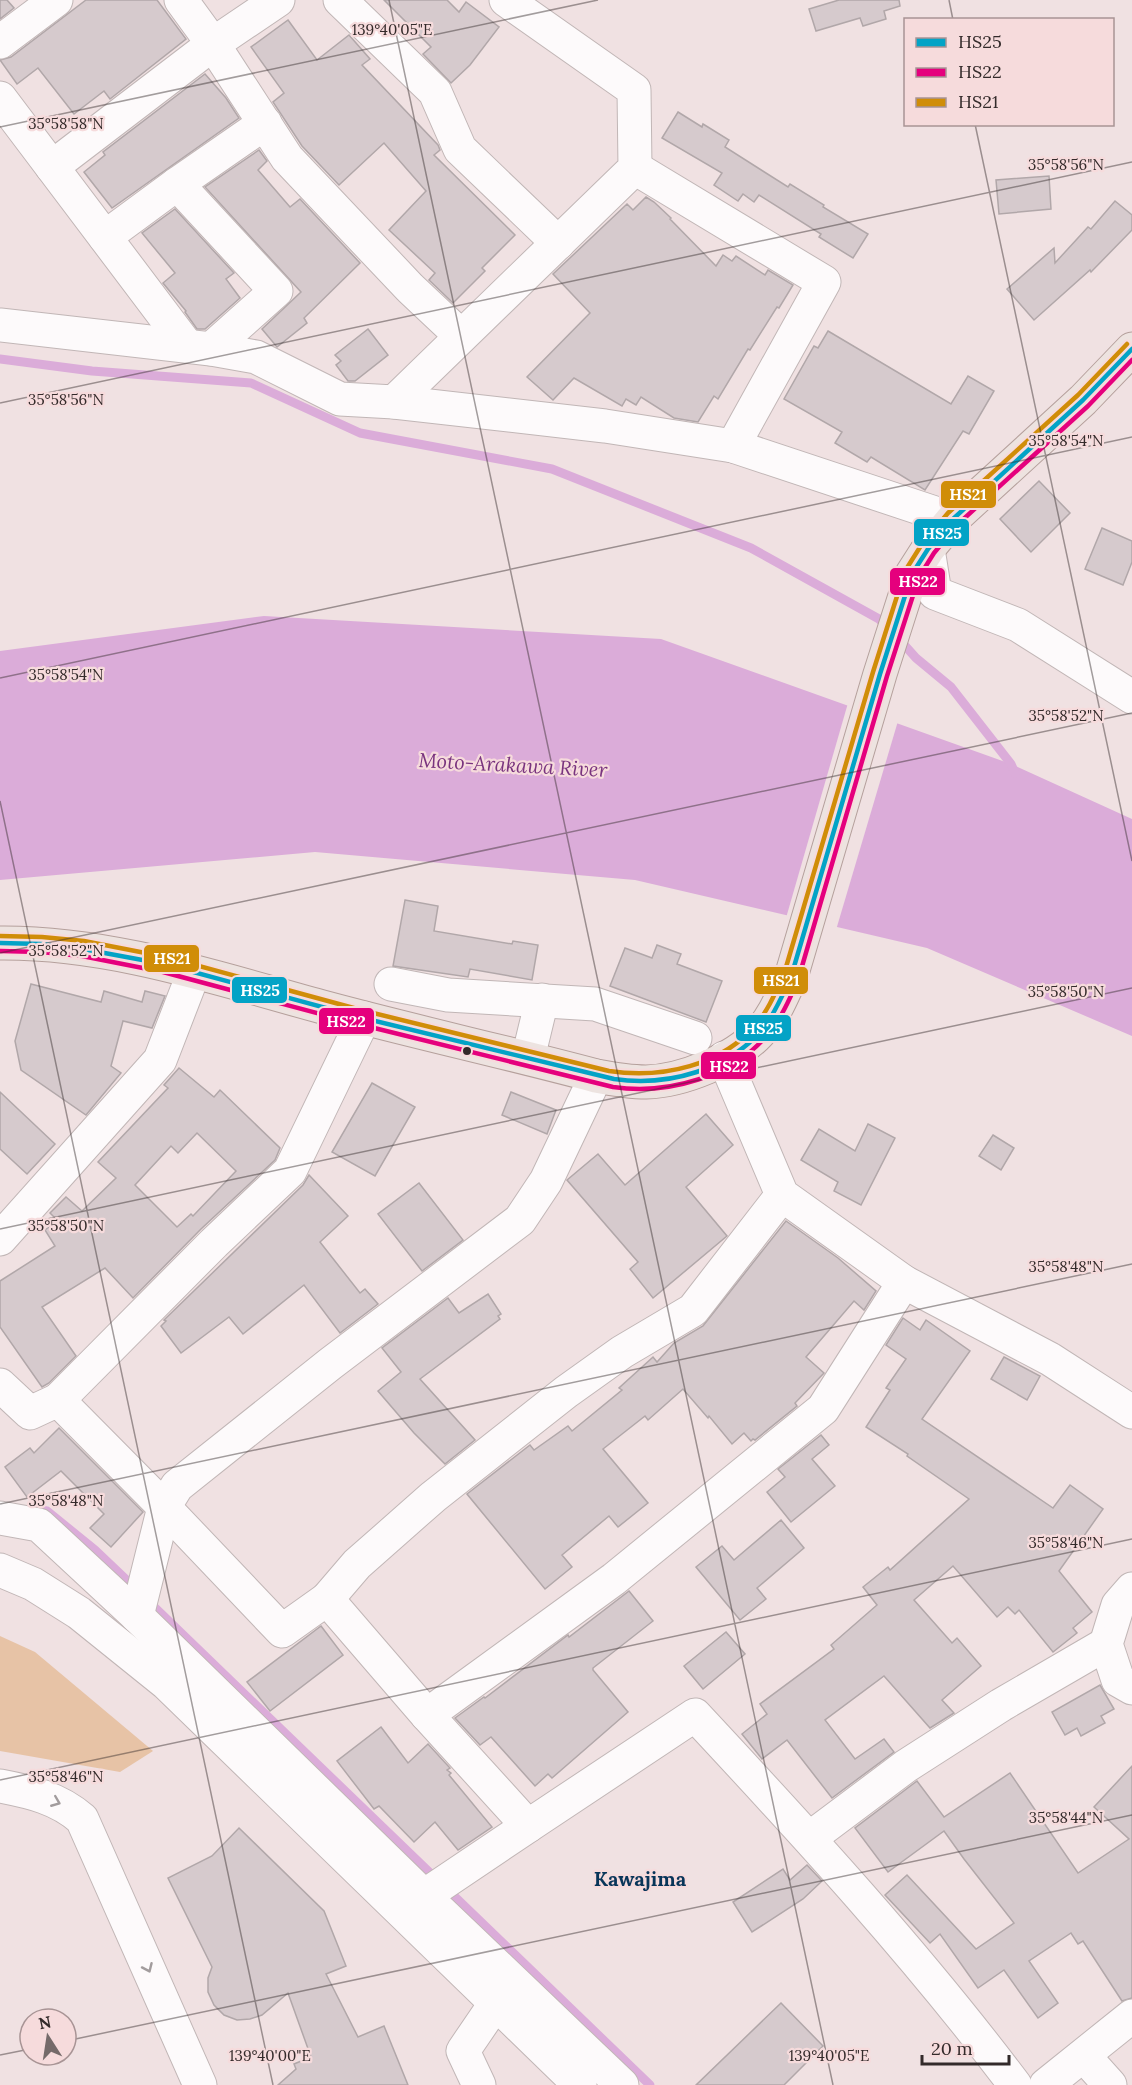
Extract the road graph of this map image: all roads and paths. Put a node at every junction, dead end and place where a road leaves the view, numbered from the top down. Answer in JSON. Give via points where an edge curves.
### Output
{"nodes":[{"id":1,"x":56,"y":0,"type":"edge"},
{"id":2,"x":181,"y":0,"type":"edge"},
{"id":3,"x":278,"y":0,"type":"edge"},
{"id":4,"x":340,"y":0,"type":"edge"},
{"id":5,"x":506,"y":0,"type":"edge"},
{"id":6,"x":0,"y":42,"type":"edge"},
{"id":7,"x":213,"y":45,"type":"junction"},
{"id":8,"x":0,"y":98,"type":"edge"},
{"id":9,"x":264,"y":123,"type":"junction"},
{"id":10,"x":52,"y":168,"type":"junction"},
{"id":11,"x":635,"y":168,"type":"junction"},
{"id":12,"x":177,"y":184,"type":"junction"},
{"id":13,"x":105,"y":237,"type":"junction"},
{"id":14,"x":558,"y":243,"type":"junction"},
{"id":15,"x":0,"y":325,"type":"edge"},
{"id":16,"x":461,"y":336,"type":"junction"},
{"id":17,"x":199,"y":347,"type":"junction"},
{"id":18,"x":1132,"y":350,"type":"edge"},
{"id":19,"x":394,"y":402,"type":"junction"},
{"id":20,"x":732,"y":446,"type":"junction"},
{"id":21,"x":953,"y":519,"type":"junction"},
{"id":22,"x":928,"y":549,"type":"junction"},
{"id":23,"x":1132,"y":697,"type":"edge"},
{"id":24,"x":0,"y":943,"type":"edge"},
{"id":25,"x":194,"y":972,"type":"junction"},
{"id":26,"x":391,"y":984,"type":"dead end"},
{"id":27,"x":542,"y":1000,"type":"junction"},
{"id":28,"x":364,"y":1018,"type":"junction"},
{"id":29,"x":695,"y":1038,"type":"dead end"},
{"id":30,"x":528,"y":1058,"type":"junction"},
{"id":31,"x":724,"y":1058,"type":"junction"},
{"id":32,"x":596,"y":1076,"type":"junction"},
{"id":33,"x":782,"y":1195,"type":"junction"},
{"id":34,"x":0,"y":1239,"type":"edge"},
{"id":35,"x":904,"y":1282,"type":"junction"},
{"id":36,"x":0,"y":1385,"type":"edge"},
{"id":37,"x":58,"y":1400,"type":"junction"},
{"id":38,"x":1132,"y":1412,"type":"edge"},
{"id":39,"x":164,"y":1507,"type":"junction"},
{"id":40,"x":0,"y":1518,"type":"edge"},
{"id":41,"x":0,"y":1570,"type":"edge"},
{"id":42,"x":1132,"y":1588,"type":"edge"},
{"id":43,"x":327,"y":1599,"type":"junction"},
{"id":44,"x":137,"y":1616,"type":"junction"},
{"id":45,"x":1106,"y":1644,"type":"junction"},
{"id":46,"x":1132,"y":1688,"type":"edge"},
{"id":47,"x":427,"y":1715,"type":"junction"},
{"id":48,"x":0,"y":1786,"type":"edge"},
{"id":49,"x":528,"y":1826,"type":"junction"},
{"id":50,"x":810,"y":1838,"type":"junction"},
{"id":51,"x":424,"y":1896,"type":"junction"},
{"id":52,"x":495,"y":2004,"type":"junction"},
{"id":53,"x":1132,"y":2016,"type":"edge"},
{"id":54,"x":1084,"y":2056,"type":"junction"},
{"id":55,"x":200,"y":2085,"type":"edge"},
{"id":56,"x":479,"y":2085,"type":"edge"},
{"id":57,"x":580,"y":2085,"type":"edge"},
{"id":58,"x":622,"y":2085,"type":"edge"},
{"id":59,"x":1015,"y":2085,"type":"edge"},
{"id":60,"x":1046,"y":2085,"type":"edge"},
{"id":61,"x":1110,"y":2085,"type":"edge"}],
"edges":[{"from":1,"to":6,"type":"street"},
{"from":2,"to":7,"type":"street"},
{"from":3,"to":7,"type":"street"},
{"from":4,"to":14,"type":"street","via":[[435,92],[460,149]]},
{"from":5,"to":11,"type":"street","via":[[634,90]]},
{"from":7,"to":9,"type":"street"},
{"from":7,"to":10,"type":"street"},
{"from":8,"to":10,"type":"street"},
{"from":9,"to":12,"type":"street"},
{"from":9,"to":16,"type":"street","via":[[287,158]]},
{"from":10,"to":13,"type":"street"},
{"from":11,"to":14,"type":"street"},
{"from":11,"to":20,"type":"street","via":[[824,282]]},
{"from":12,"to":13,"type":"street"},
{"from":12,"to":17,"type":"street","via":[[276,291]]},
{"from":13,"to":17,"type":"street"},
{"from":14,"to":16,"type":"street"},
{"from":15,"to":17,"type":"street"},
{"from":16,"to":19,"type":"street"},
{"from":17,"to":19,"type":"street","via":[[256,357],[340,399]]},
{"from":18,"to":21,"type":"main road"},
{"from":19,"to":20,"type":"street","via":[[604,426]]},
{"from":20,"to":21,"type":"street"},
{"from":21,"to":22,"type":"main road"},
{"from":22,"to":23,"type":"street","via":[[935,593],[1018,625]]},
{"from":22,"to":31,"type":"main road","via":[[912,574],[791,977],[759,1033]]},
{"from":24,"to":25,"type":"main road","via":[[63,945]]},
{"from":25,"to":28,"type":"main road"},
{"from":25,"to":34,"type":"street","via":[[160,1060]]},
{"from":26,"to":27,"type":"street","via":[[448,994]]},
{"from":27,"to":29,"type":"street","via":[[595,1004]]},
{"from":27,"to":30,"type":"street"},
{"from":28,"to":30,"type":"main road"},
{"from":28,"to":37,"type":"street","via":[[290,1171]]},
{"from":30,"to":32,"type":"main road"},
{"from":31,"to":32,"type":"main road","via":[[673,1079],[647,1082]]},
{"from":31,"to":33,"type":"street"},
{"from":32,"to":39,"type":"street","via":[[546,1181],[520,1220],[177,1486]]},
{"from":33,"to":35,"type":"street"},
{"from":33,"to":43,"type":"street","via":[[693,1311],[622,1352],[433,1497],[357,1564]]},
{"from":35,"to":38,"type":"street","via":[[1050,1359]]},
{"from":35,"to":47,"type":"street","via":[[823,1409],[614,1579]]},
{"from":36,"to":37,"type":"street","via":[[30,1413]]},
{"from":37,"to":39,"type":"street"},
{"from":39,"to":43,"type":"street","via":[[282,1631]]},
{"from":39,"to":44,"type":"street"},
{"from":40,"to":44,"type":"street","via":[[39,1525]]},
{"from":41,"to":52,"type":"street","via":[[33,1584],[79,1612],[166,1683]]},
{"from":42,"to":45,"type":"street","via":[[1118,1605]]},
{"from":43,"to":47,"type":"street"},
{"from":44,"to":51,"type":"street"},
{"from":45,"to":46,"type":"street","via":[[1118,1680]]},
{"from":45,"to":50,"type":"street","via":[[906,1766]]},
{"from":47,"to":49,"type":"street"},
{"from":48,"to":55,"type":"street","one_way":true,"via":[[49,1799],[68,1807],[82,1819]]},
{"from":49,"to":50,"type":"street","via":[[695,1715]]},
{"from":49,"to":51,"type":"street"},
{"from":50,"to":59,"type":"street","via":[[971,2026]]},
{"from":51,"to":58,"type":"street"},
{"from":52,"to":56,"type":"street","via":[[463,2050]]},
{"from":52,"to":57,"type":"street"},
{"from":53,"to":54,"type":"street"},
{"from":54,"to":60,"type":"street"},
{"from":54,"to":61,"type":"street"}]}
